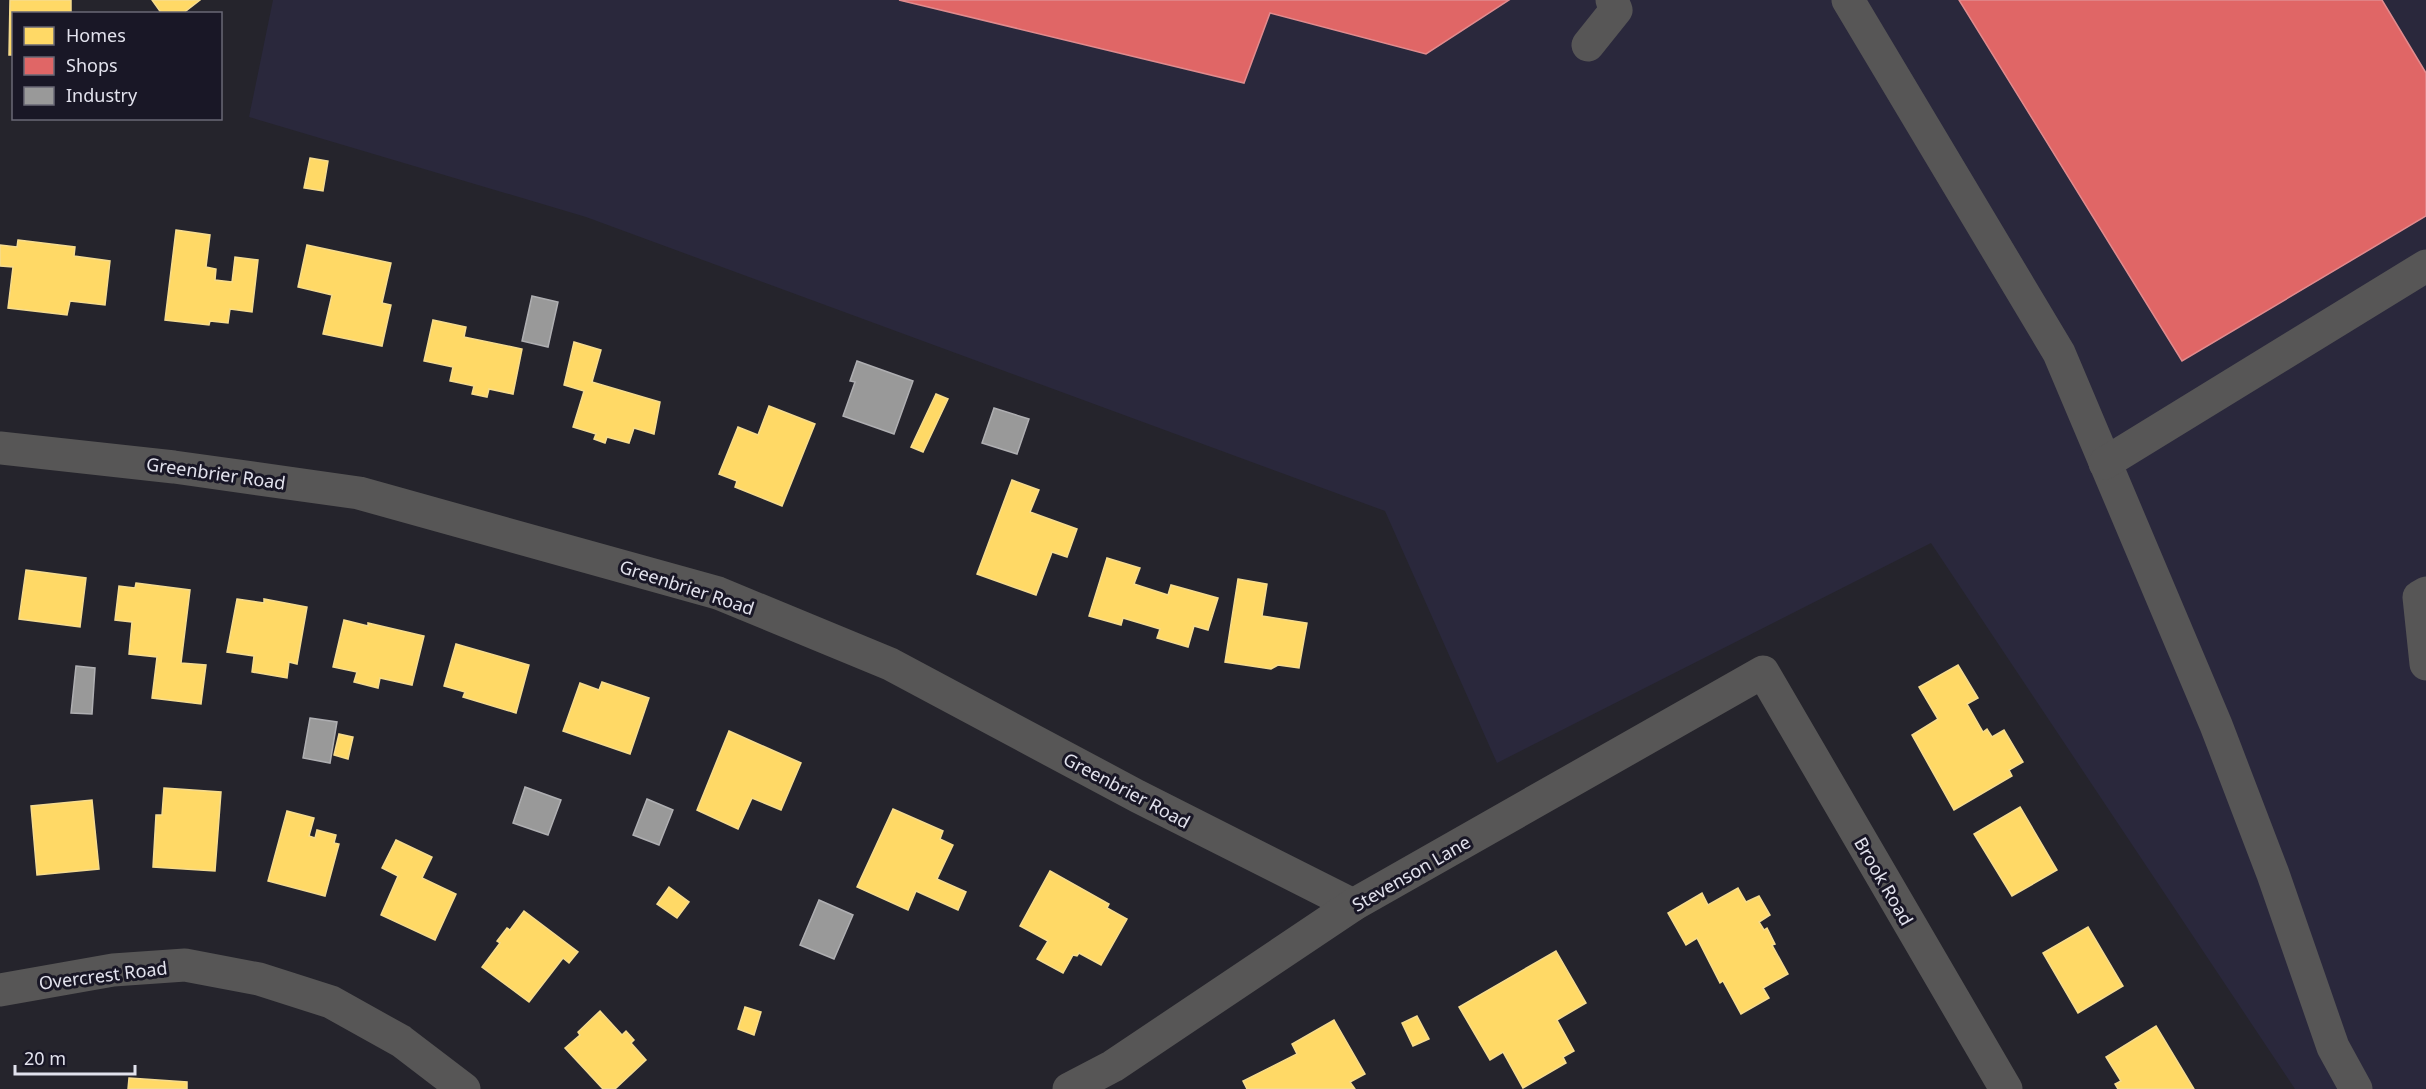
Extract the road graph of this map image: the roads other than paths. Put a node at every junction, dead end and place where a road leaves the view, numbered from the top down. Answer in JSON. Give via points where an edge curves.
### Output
{"nodes":[{"id":1,"x":1612,"y":0,"type":"edge"},
{"id":2,"x":1848,"y":0,"type":"edge"},
{"id":3,"x":1588,"y":45,"type":"dead end"},
{"id":4,"x":2426,"y":266,"type":"edge"},
{"id":5,"x":0,"y":448,"type":"edge"},
{"id":6,"x":2105,"y":463,"type":"junction"},
{"id":7,"x":2426,"y":593,"type":"edge"},
{"id":8,"x":2426,"y":664,"type":"edge"},
{"id":9,"x":1763,"y":672,"type":"joint"},
{"id":10,"x":1353,"y":905,"type":"junction"},
{"id":11,"x":0,"y":990,"type":"edge"},
{"id":12,"x":1120,"y":1078,"type":"edge"},
{"id":13,"x":464,"y":1089,"type":"edge"},
{"id":14,"x":1069,"y":1089,"type":"edge"},
{"id":15,"x":2006,"y":1089,"type":"edge"},
{"id":16,"x":2356,"y":1089,"type":"edge"}],
"edges":[{"from":1,"to":3,"type":"street","via":[[1616,10]]},
{"from":2,"to":6,"type":"street","via":[[2060,352]]},
{"from":4,"to":6,"type":"street"},
{"from":5,"to":10,"type":"street","name":"Greenbrier Road","via":[[359,493],[718,593],[891,664],[1137,796]]},
{"from":6,"to":16,"type":"street","via":[[2216,724],[2333,1047]]},
{"from":7,"to":8,"type":"street","via":[[2419,597]]},
{"from":9,"to":10,"type":"street","name":"Stevenson Lane"},
{"from":9,"to":15,"type":"street","name":"Brook Road"},
{"from":10,"to":12,"type":"street","name":"Stevenson Lane"},
{"from":11,"to":13,"type":"street","name":"Overcrest Road","via":[[113,970],[184,965],[259,979],[331,1002],[401,1041]]},
{"from":12,"to":14,"type":"street","name":"Stevenson Lane"}]}
